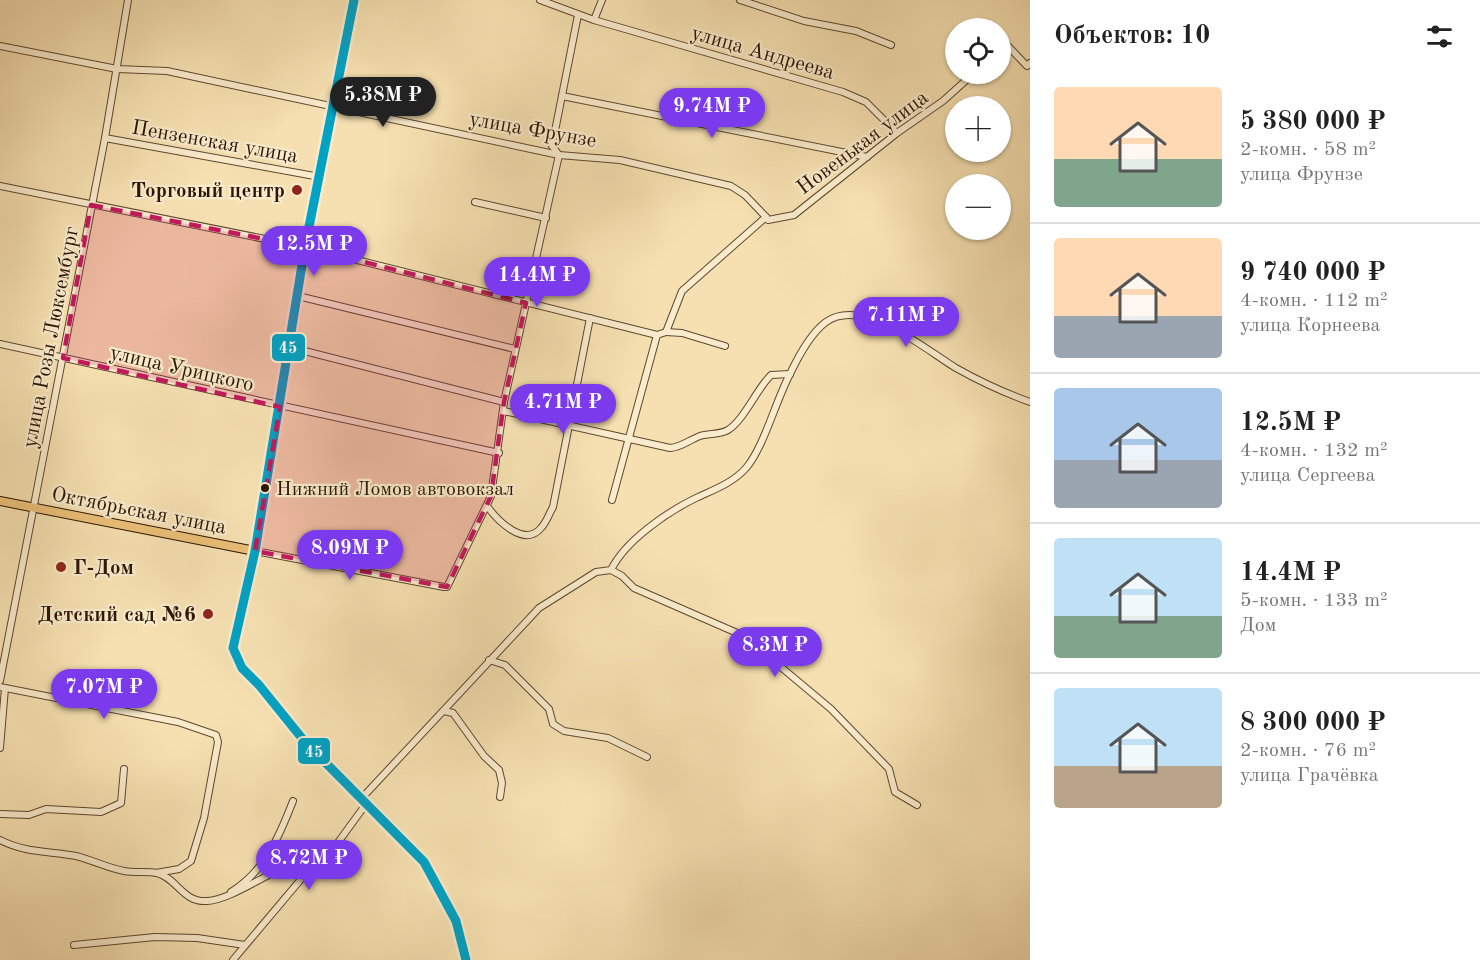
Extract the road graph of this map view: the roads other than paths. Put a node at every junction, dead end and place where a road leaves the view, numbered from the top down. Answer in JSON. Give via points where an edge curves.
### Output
{"nodes":[{"id":1,"x":128,"y":0,"type":"edge"},
{"id":2,"x":354,"y":0,"type":"edge"},
{"id":3,"x":540,"y":0,"type":"edge"},
{"id":4,"x":602,"y":0,"type":"edge"},
{"id":5,"x":740,"y":0,"type":"edge"},
{"id":6,"x":578,"y":15,"type":"junction"},
{"id":7,"x":594,"y":20,"type":"junction"},
{"id":8,"x":891,"y":45,"type":"dead end"},
{"id":9,"x":0,"y":46,"type":"edge"},
{"id":10,"x":1011,"y":49,"type":"edge"},
{"id":11,"x":1030,"y":63,"type":"edge"},
{"id":12,"x":117,"y":69,"type":"junction"},
{"id":13,"x":962,"y":84,"type":"edge"},
{"id":14,"x":562,"y":96,"type":"junction"},
{"id":15,"x":333,"y":104,"type":"junction"},
{"id":16,"x":897,"y":133,"type":"junction"},
{"id":17,"x":105,"y":138,"type":"junction"},
{"id":18,"x":559,"y":155,"type":"junction"},
{"id":19,"x":867,"y":156,"type":"junction"},
{"id":20,"x":320,"y":177,"type":"junction"},
{"id":21,"x":0,"y":186,"type":"edge"},
{"id":22,"x":475,"y":202,"type":"dead end"},
{"id":23,"x":92,"y":205,"type":"junction"},
{"id":24,"x":766,"y":217,"type":"junction"},
{"id":25,"x":546,"y":218,"type":"junction"},
{"id":26,"x":305,"y":246,"type":"junction"},
{"id":27,"x":298,"y":296,"type":"junction"},
{"id":28,"x":526,"y":303,"type":"junction"},
{"id":29,"x":590,"y":318,"type":"junction"},
{"id":30,"x":666,"y":332,"type":"junction"},
{"id":31,"x":657,"y":335,"type":"junction"},
{"id":32,"x":0,"y":344,"type":"edge"},
{"id":33,"x":725,"y":346,"type":"dead end"},
{"id":34,"x":289,"y":347,"type":"junction"},
{"id":35,"x":515,"y":349,"type":"junction"},
{"id":36,"x":63,"y":358,"type":"junction"},
{"id":37,"x":790,"y":374,"type":"junction"},
{"id":38,"x":504,"y":402,"type":"junction"},
{"id":39,"x":1030,"y":402,"type":"edge"},
{"id":40,"x":280,"y":407,"type":"junction"},
{"id":41,"x":504,"y":411,"type":"junction"},
{"id":42,"x":569,"y":424,"type":"junction"},
{"id":43,"x":628,"y":437,"type":"junction"},
{"id":44,"x":499,"y":453,"type":"junction"},
{"id":45,"x":612,"y":500,"type":"dead end"},
{"id":46,"x":0,"y":501,"type":"edge"},
{"id":47,"x":487,"y":507,"type":"junction"},
{"id":48,"x":34,"y":508,"type":"junction"},
{"id":49,"x":255,"y":550,"type":"junction"},
{"id":50,"x":611,"y":570,"type":"junction"},
{"id":51,"x":489,"y":660,"type":"junction"},
{"id":52,"x":0,"y":681,"type":"edge"},
{"id":53,"x":3,"y":688,"type":"edge"},
{"id":54,"x":444,"y":711,"type":"junction"},
{"id":55,"x":0,"y":748,"type":"edge"},
{"id":56,"x":647,"y":757,"type":"dead end"},
{"id":57,"x":124,"y":769,"type":"dead end"},
{"id":58,"x":500,"y":797,"type":"dead end"},
{"id":59,"x":361,"y":799,"type":"junction"},
{"id":60,"x":293,"y":801,"type":"dead end"},
{"id":61,"x":366,"y":804,"type":"junction"},
{"id":62,"x":916,"y":805,"type":"dead end"},
{"id":63,"x":0,"y":814,"type":"edge"},
{"id":64,"x":0,"y":840,"type":"edge"},
{"id":65,"x":313,"y":865,"type":"junction"},
{"id":66,"x":178,"y":868,"type":"junction"},
{"id":67,"x":156,"y":873,"type":"junction"},
{"id":68,"x":173,"y":884,"type":"junction"},
{"id":69,"x":218,"y":900,"type":"junction"},
{"id":70,"x":74,"y":945,"type":"dead end"},
{"id":71,"x":245,"y":945,"type":"junction"},
{"id":72,"x":233,"y":960,"type":"edge"},
{"id":73,"x":466,"y":960,"type":"edge"}],
"edges":[{"from":1,"to":12,"type":"street","name":"улица Розы Люксембург"},
{"from":2,"to":15,"type":"main road"},
{"from":3,"to":6,"type":"street","name":"улица Андреева"},
{"from":4,"to":7,"type":"street"},
{"from":5,"to":8,"type":"street","via":[[804,21],[856,31]]},
{"from":6,"to":7,"type":"street","name":"улица Андреева"},
{"from":6,"to":14,"type":"street"},
{"from":7,"to":16,"type":"street","name":"улица Андреева","via":[[843,92],[866,102]]},
{"from":9,"to":12,"type":"street","name":"улица Фрунзе"},
{"from":10,"to":11,"type":"street","via":[[1027,66]]},
{"from":12,"to":15,"type":"street","name":"улица Фрунзе","via":[[167,71]]},
{"from":12,"to":17,"type":"street","name":"улица Розы Люксембург"},
{"from":13,"to":16,"type":"street","name":"Новенькая улица"},
{"from":14,"to":18,"type":"street","via":[[552,147]]},
{"from":14,"to":19,"type":"street"},
{"from":15,"to":18,"type":"street","name":"улица Фрунзе"},
{"from":15,"to":20,"type":"main road"},
{"from":16,"to":19,"type":"street","name":"Новенькая улица"},
{"from":17,"to":20,"type":"street","name":"Пензенская улица"},
{"from":17,"to":23,"type":"street","name":"улица Розы Люксембург"},
{"from":18,"to":24,"type":"street","name":"улица Фрунзе","via":[[620,160],[731,186]]},
{"from":18,"to":25,"type":"street"},
{"from":19,"to":24,"type":"street","name":"Новенькая улица","via":[[794,215],[768,220]]},
{"from":20,"to":26,"type":"main road"},
{"from":21,"to":23,"type":"street"},
{"from":22,"to":25,"type":"street"},
{"from":23,"to":26,"type":"street"},
{"from":23,"to":36,"type":"street","name":"улица Розы Люксембург"},
{"from":24,"to":30,"type":"street","via":[[682,291]]},
{"from":25,"to":28,"type":"street"},
{"from":26,"to":27,"type":"main road"},
{"from":26,"to":28,"type":"street"},
{"from":27,"to":34,"type":"main road"},
{"from":27,"to":35,"type":"street"},
{"from":28,"to":29,"type":"street"},
{"from":28,"to":35,"type":"street"},
{"from":29,"to":31,"type":"street"},
{"from":29,"to":42,"type":"street"},
{"from":30,"to":31,"type":"street"},
{"from":30,"to":33,"type":"street"},
{"from":31,"to":43,"type":"street"},
{"from":32,"to":36,"type":"street","name":"улица Урицкого"},
{"from":34,"to":38,"type":"street"},
{"from":34,"to":40,"type":"main road"},
{"from":35,"to":38,"type":"street"},
{"from":36,"to":40,"type":"street","name":"улица Урицкого"},
{"from":36,"to":48,"type":"street","name":"улица Розы Люксембург"},
{"from":37,"to":39,"type":"street","via":[[828,320],[852,315],[881,322],[927,346],[956,367]]},
{"from":37,"to":43,"type":"street","via":[[771,375],[727,431],[703,435],[670,448]]},
{"from":37,"to":50,"type":"street","via":[[747,468],[732,480],[661,517],[617,556]]},
{"from":38,"to":41,"type":"street"},
{"from":40,"to":44,"type":"street","name":"улица Урицкого"},
{"from":40,"to":49,"type":"main road"},
{"from":41,"to":42,"type":"street"},
{"from":41,"to":44,"type":"street"},
{"from":42,"to":43,"type":"street"},
{"from":42,"to":47,"type":"street","via":[[553,507],[541,529],[533,533],[512,531]]},
{"from":43,"to":45,"type":"street"},
{"from":44,"to":47,"type":"street"},
{"from":46,"to":48,"type":"main road","name":"Октябрьская улица"},
{"from":47,"to":49,"type":"street","name":"Октябрьская улица","via":[[447,587]]},
{"from":48,"to":49,"type":"main road","name":"Октябрьская улица"},
{"from":48,"to":52,"type":"street","name":"улица Розы Люксембург"},
{"from":49,"to":59,"type":"street","via":[[233,648],[242,668],[305,742]]},
{"from":50,"to":51,"type":"street","via":[[596,572],[540,608]]},
{"from":50,"to":62,"type":"street","via":[[634,588],[744,636],[831,709],[889,769],[895,792]]},
{"from":51,"to":54,"type":"street"},
{"from":51,"to":56,"type":"street","via":[[505,665],[549,709],[553,724],[564,730],[608,738]]},
{"from":53,"to":55,"type":"street"},
{"from":53,"to":66,"type":"street","via":[[178,722],[216,735],[218,742],[201,827],[191,861]]},
{"from":54,"to":58,"type":"street","via":[[453,714],[499,770]]},
{"from":54,"to":59,"type":"street"},
{"from":57,"to":63,"type":"street","via":[[121,803],[101,812],[46,809],[29,815]]},
{"from":59,"to":61,"type":"street"},
{"from":60,"to":69,"type":"street","via":[[265,860],[248,881]]},
{"from":61,"to":65,"type":"street","via":[[333,848]]},
{"from":61,"to":73,"type":"street","via":[[424,862],[456,921]]},
{"from":64,"to":67,"type":"street","via":[[29,851],[76,856],[124,871]]},
{"from":65,"to":69,"type":"street","via":[[294,863]]},
{"from":65,"to":71,"type":"street"},
{"from":66,"to":67,"type":"street"},
{"from":66,"to":68,"type":"street","via":[[172,876]]},
{"from":67,"to":68,"type":"street"},
{"from":68,"to":69,"type":"street","via":[[194,900]]},
{"from":70,"to":71,"type":"street","via":[[155,937]]},
{"from":71,"to":72,"type":"street"}]}
